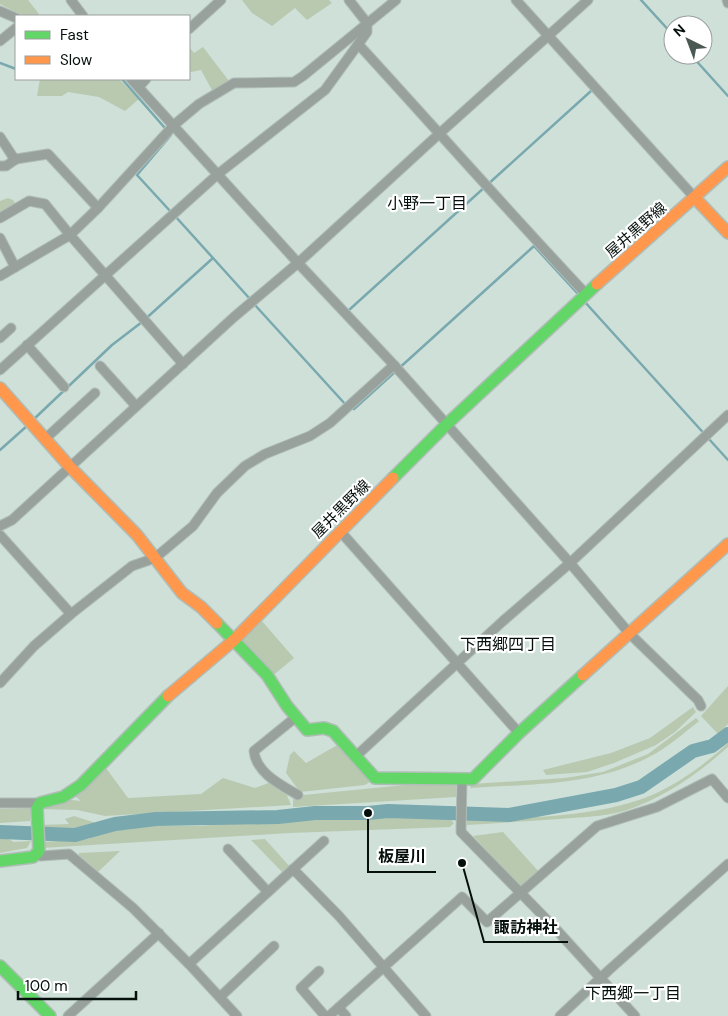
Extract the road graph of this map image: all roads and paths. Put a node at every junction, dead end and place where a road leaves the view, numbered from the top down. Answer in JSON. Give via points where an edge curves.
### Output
{"nodes":[{"id":1,"x":71,"y":0,"type":"edge"},
{"id":2,"x":221,"y":0,"type":"edge"},
{"id":3,"x":349,"y":0,"type":"edge"},
{"id":4,"x":396,"y":0,"type":"edge"},
{"id":5,"x":516,"y":0,"type":"edge"},
{"id":6,"x":588,"y":0,"type":"edge"},
{"id":7,"x":0,"y":11,"type":"edge"},
{"id":8,"x":82,"y":15,"type":"edge"},
{"id":9,"x":15,"y":18,"type":"edge"},
{"id":10,"x":368,"y":23,"type":"junction"},
{"id":11,"x":190,"y":28,"type":"edge"},
{"id":12,"x":15,"y":29,"type":"edge"},
{"id":13,"x":549,"y":36,"type":"junction"},
{"id":14,"x":0,"y":41,"type":"edge"},
{"id":15,"x":359,"y":45,"type":"junction"},
{"id":16,"x":132,"y":80,"type":"edge"},
{"id":17,"x":145,"y":80,"type":"edge"},
{"id":18,"x":139,"y":87,"type":"junction"},
{"id":19,"x":174,"y":126,"type":"junction"},
{"id":20,"x":440,"y":133,"type":"junction"},
{"id":21,"x":0,"y":137,"type":"edge"},
{"id":22,"x":15,"y":160,"type":"junction"},
{"id":23,"x":0,"y":166,"type":"edge"},
{"id":24,"x":728,"y":168,"type":"edge"},
{"id":25,"x":218,"y":174,"type":"junction"},
{"id":26,"x":695,"y":198,"type":"junction"},
{"id":27,"x":98,"y":208,"type":"junction"},
{"id":28,"x":0,"y":218,"type":"edge"},
{"id":29,"x":728,"y":233,"type":"edge"},
{"id":30,"x":70,"y":235,"type":"junction"},
{"id":31,"x":0,"y":238,"type":"edge"},
{"id":32,"x":298,"y":263,"type":"junction"},
{"id":33,"x":15,"y":267,"type":"junction"},
{"id":34,"x":105,"y":275,"type":"junction"},
{"id":35,"x":0,"y":276,"type":"edge"},
{"id":36,"x":586,"y":294,"type":"junction"},
{"id":37,"x":11,"y":328,"type":"dead end"},
{"id":38,"x":0,"y":338,"type":"edge"},
{"id":39,"x":27,"y":345,"type":"junction"},
{"id":40,"x":183,"y":364,"type":"junction"},
{"id":41,"x":394,"y":365,"type":"junction"},
{"id":42,"x":100,"y":366,"type":"dead end"},
{"id":43,"x":0,"y":370,"type":"edge"},
{"id":44,"x":64,"y":387,"type":"dead end"},
{"id":45,"x":0,"y":388,"type":"edge"},
{"id":46,"x":95,"y":393,"type":"dead end"},
{"id":47,"x":136,"y":406,"type":"junction"},
{"id":48,"x":728,"y":415,"type":"edge"},
{"id":49,"x":447,"y":424,"type":"junction"},
{"id":50,"x":45,"y":439,"type":"junction"},
{"id":51,"x":70,"y":467,"type":"junction"},
{"id":52,"x":0,"y":526,"type":"edge"},
{"id":53,"x":340,"y":531,"type":"junction"},
{"id":54,"x":0,"y":535,"type":"edge"},
{"id":55,"x":728,"y":544,"type":"edge"},
{"id":56,"x":155,"y":558,"type":"junction"},
{"id":57,"x":570,"y":563,"type":"junction"},
{"id":58,"x":71,"y":614,"type":"junction"},
{"id":59,"x":628,"y":633,"type":"junction"},
{"id":60,"x":234,"y":640,"type":"junction"},
{"id":61,"x":456,"y":664,"type":"junction"},
{"id":62,"x":0,"y":683,"type":"edge"},
{"id":63,"x":701,"y":706,"type":"dead end"},
{"id":64,"x":296,"y":717,"type":"junction"},
{"id":65,"x":519,"y":733,"type":"junction"},
{"id":66,"x":355,"y":757,"type":"junction"},
{"id":67,"x":463,"y":782,"type":"junction"},
{"id":68,"x":298,"y":795,"type":"dead end"},
{"id":69,"x":728,"y":798,"type":"edge"},
{"id":70,"x":0,"y":802,"type":"edge"},
{"id":71,"x":38,"y":805,"type":"junction"},
{"id":72,"x":324,"y":841,"type":"dead end"},
{"id":73,"x":228,"y":850,"type":"dead end"},
{"id":74,"x":38,"y":852,"type":"junction"},
{"id":75,"x":0,"y":860,"type":"edge"},
{"id":76,"x":728,"y":864,"type":"edge"},
{"id":77,"x":294,"y":869,"type":"junction"},
{"id":78,"x":268,"y":892,"type":"junction"},
{"id":79,"x":522,"y":893,"type":"junction"},
{"id":80,"x":159,"y":933,"type":"junction"},
{"id":81,"x":274,"y":946,"type":"dead end"},
{"id":82,"x":189,"y":964,"type":"junction"},
{"id":83,"x":0,"y":966,"type":"edge"},
{"id":84,"x":383,"y":967,"type":"junction"},
{"id":85,"x":319,"y":971,"type":"dead end"},
{"id":86,"x":601,"y":978,"type":"junction"},
{"id":87,"x":220,"y":997,"type":"junction"},
{"id":88,"x":339,"y":1008,"type":"junction"},
{"id":89,"x":50,"y":1016,"type":"edge"},
{"id":90,"x":68,"y":1016,"type":"edge"},
{"id":91,"x":237,"y":1016,"type":"edge"},
{"id":92,"x":327,"y":1016,"type":"edge"},
{"id":93,"x":346,"y":1016,"type":"edge"},
{"id":94,"x":426,"y":1016,"type":"edge"},
{"id":95,"x":560,"y":1016,"type":"edge"},
{"id":96,"x":635,"y":1016,"type":"edge"}],
"edges":[{"from":1,"to":8,"type":"street"},
{"from":2,"to":11,"type":"street"},
{"from":3,"to":10,"type":"street"},
{"from":4,"to":10,"type":"street"},
{"from":5,"to":13,"type":"street"},
{"from":6,"to":13,"type":"street"},
{"from":7,"to":9,"type":"street"},
{"from":10,"to":15,"type":"street"},
{"from":10,"to":19,"type":"street","via":[[294,82],[234,83],[199,104]]},
{"from":12,"to":14,"type":"street"},
{"from":13,"to":20,"type":"street"},
{"from":13,"to":26,"type":"street"},
{"from":15,"to":20,"type":"street"},
{"from":15,"to":25,"type":"street","via":[[325,90]]},
{"from":16,"to":18,"type":"street"},
{"from":17,"to":18,"type":"street"},
{"from":18,"to":19,"type":"street"},
{"from":19,"to":25,"type":"street"},
{"from":19,"to":27,"type":"street"},
{"from":20,"to":32,"type":"street"},
{"from":20,"to":36,"type":"street"},
{"from":21,"to":22,"type":"street"},
{"from":22,"to":23,"type":"street"},
{"from":22,"to":27,"type":"street","via":[[48,154]]},
{"from":24,"to":26,"type":"street","name":"屋井黒野線"},
{"from":25,"to":32,"type":"street"},
{"from":25,"to":34,"type":"street"},
{"from":26,"to":29,"type":"street"},
{"from":26,"to":36,"type":"street","name":"屋井黒野線"},
{"from":27,"to":30,"type":"street"},
{"from":28,"to":30,"type":"street","via":[[29,201],[45,204]]},
{"from":30,"to":33,"type":"street"},
{"from":30,"to":34,"type":"street"},
{"from":31,"to":33,"type":"street"},
{"from":32,"to":40,"type":"street"},
{"from":32,"to":41,"type":"street"},
{"from":33,"to":35,"type":"street"},
{"from":34,"to":39,"type":"street"},
{"from":34,"to":40,"type":"street"},
{"from":36,"to":49,"type":"street","name":"屋井黒野線"},
{"from":37,"to":38,"type":"street"},
{"from":39,"to":43,"type":"street"},
{"from":39,"to":44,"type":"street"},
{"from":40,"to":47,"type":"street"},
{"from":41,"to":49,"type":"street"},
{"from":41,"to":56,"type":"street","via":[[317,432],[245,466],[227,481],[193,526]]},
{"from":42,"to":47,"type":"street"},
{"from":45,"to":50,"type":"street"},
{"from":46,"to":50,"type":"street"},
{"from":47,"to":51,"type":"street"},
{"from":48,"to":57,"type":"street"},
{"from":49,"to":53,"type":"street","name":"屋井黒野線"},
{"from":49,"to":57,"type":"street"},
{"from":50,"to":51,"type":"street"},
{"from":51,"to":52,"type":"street","via":[[12,520]]},
{"from":51,"to":56,"type":"street","via":[[137,535]]},
{"from":53,"to":60,"type":"street","name":"屋井黒野線"},
{"from":53,"to":61,"type":"street"},
{"from":54,"to":58,"type":"street"},
{"from":55,"to":59,"type":"street"},
{"from":56,"to":58,"type":"street","via":[[132,566]]},
{"from":56,"to":60,"type":"street","via":[[182,593],[202,607]]},
{"from":57,"to":59,"type":"street"},
{"from":57,"to":61,"type":"street"},
{"from":58,"to":62,"type":"street","via":[[34,646]]},
{"from":59,"to":63,"type":"street"},
{"from":59,"to":65,"type":"street"},
{"from":60,"to":64,"type":"street","via":[[267,676]]},
{"from":60,"to":71,"type":"street","name":"屋井黒野線","via":[[170,694],[81,785],[63,797]]},
{"from":61,"to":65,"type":"street"},
{"from":61,"to":66,"type":"street"},
{"from":64,"to":66,"type":"street","via":[[307,730],[324,728],[333,731]]},
{"from":64,"to":68,"type":"street","via":[[254,751],[258,763],[271,778]]},
{"from":65,"to":67,"type":"street","via":[[473,779]]},
{"from":66,"to":67,"type":"street","via":[[376,778]]},
{"from":67,"to":79,"type":"street","via":[[461,832]]},
{"from":69,"to":79,"type":"street","via":[[712,779],[657,807],[597,826]]},
{"from":70,"to":71,"type":"street"},
{"from":71,"to":74,"type":"street"},
{"from":72,"to":77,"type":"street"},
{"from":73,"to":78,"type":"street"},
{"from":74,"to":75,"type":"street","via":[[33,857]]},
{"from":74,"to":80,"type":"street","via":[[42,856],[69,854]]},
{"from":76,"to":86,"type":"street"},
{"from":77,"to":78,"type":"street"},
{"from":77,"to":84,"type":"street"},
{"from":78,"to":82,"type":"street"},
{"from":79,"to":84,"type":"street","via":[[487,922],[462,897]]},
{"from":79,"to":86,"type":"street"},
{"from":80,"to":82,"type":"street"},
{"from":80,"to":90,"type":"street"},
{"from":81,"to":87,"type":"street"},
{"from":82,"to":87,"type":"street"},
{"from":83,"to":89,"type":"street"},
{"from":84,"to":88,"type":"street"},
{"from":84,"to":94,"type":"street"},
{"from":85,"to":92,"type":"street","via":[[301,988]]},
{"from":86,"to":95,"type":"street"},
{"from":86,"to":96,"type":"street"},
{"from":87,"to":91,"type":"street"},
{"from":88,"to":92,"type":"street"},
{"from":88,"to":93,"type":"street"}]}
